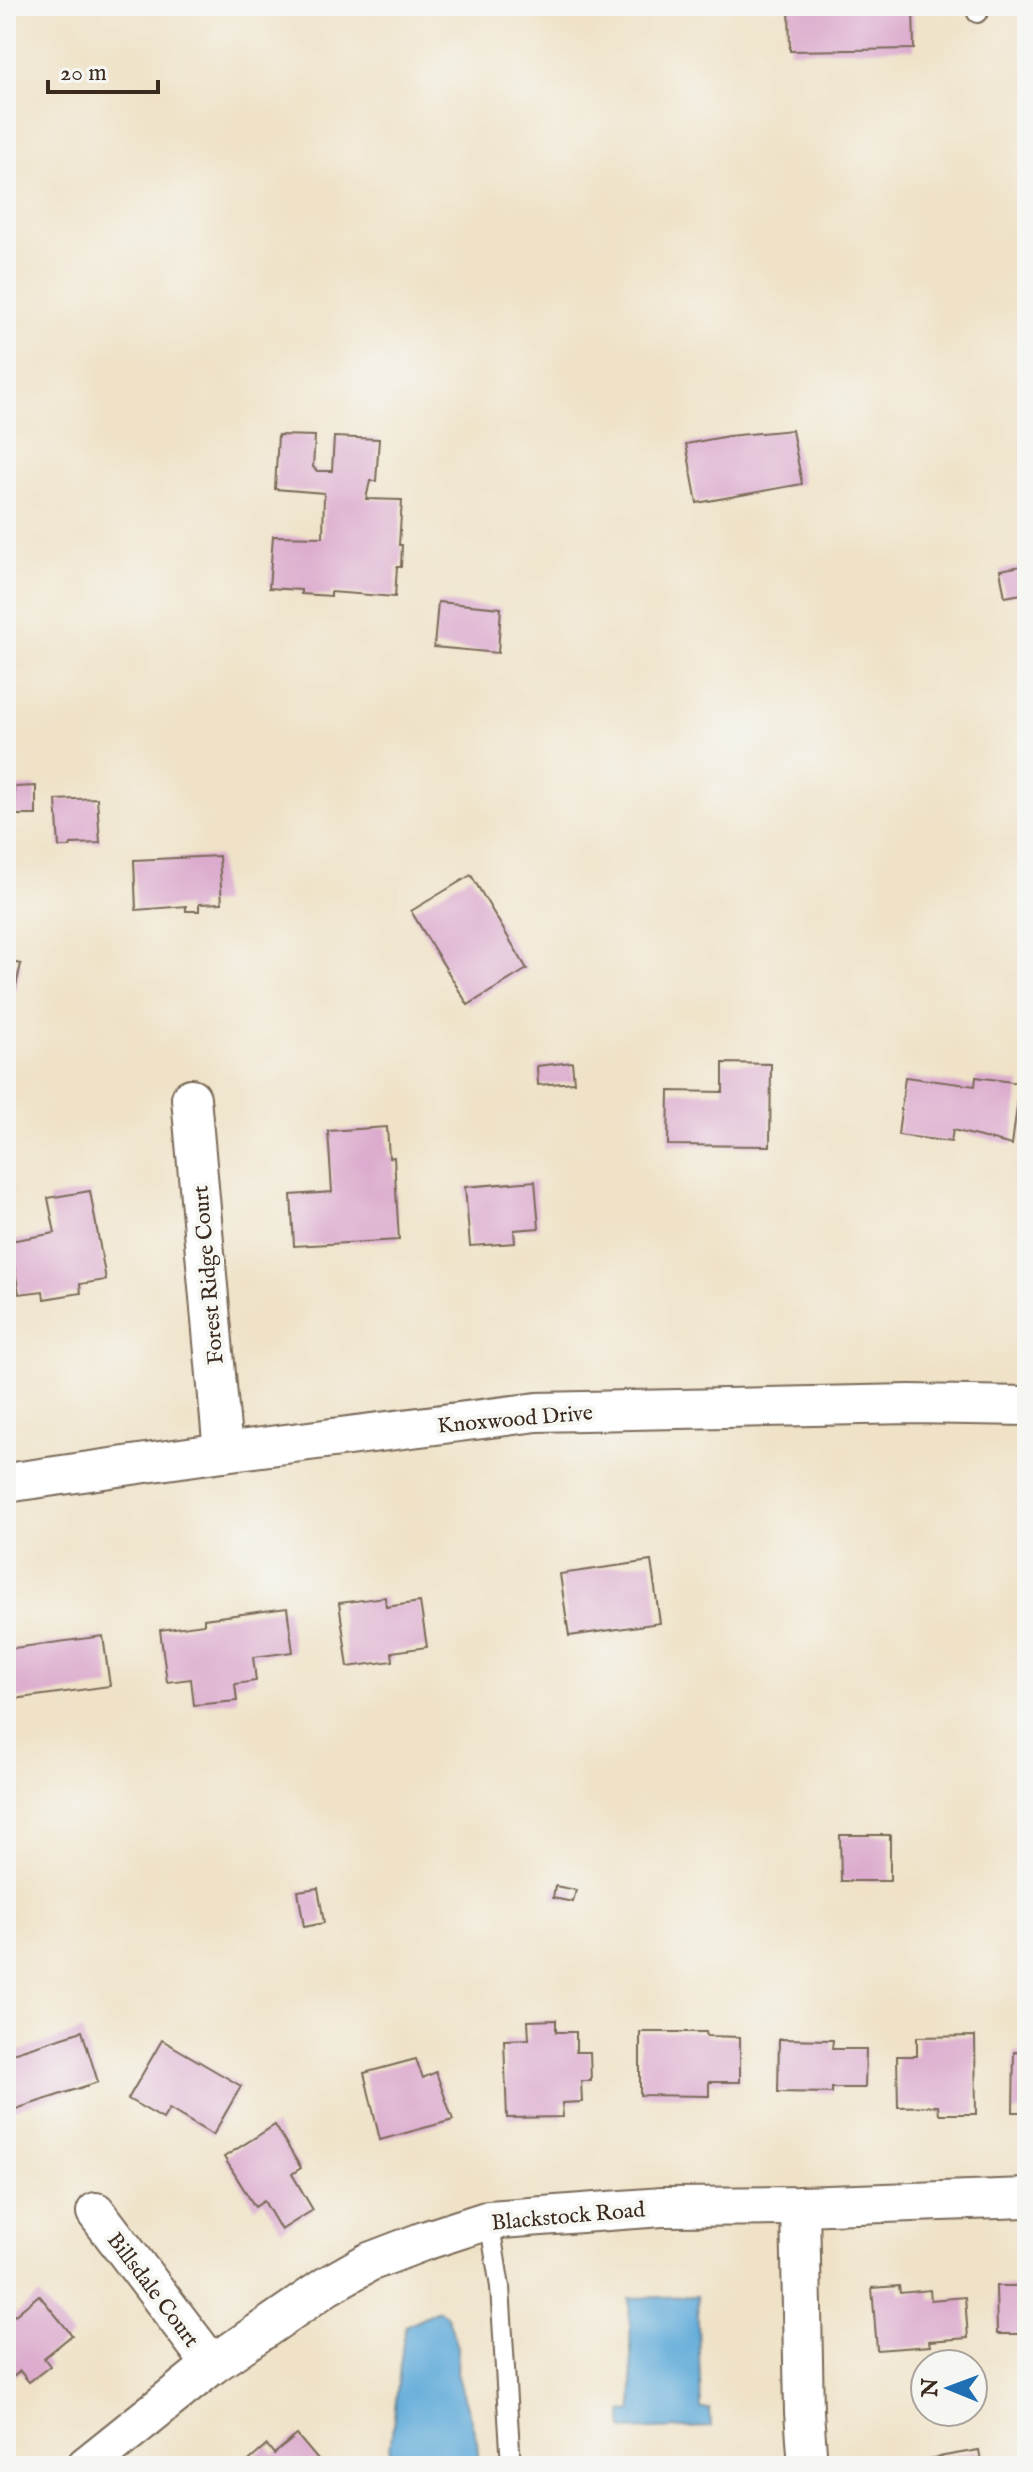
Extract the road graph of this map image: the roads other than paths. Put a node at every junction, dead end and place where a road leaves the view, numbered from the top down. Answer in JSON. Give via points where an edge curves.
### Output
{"nodes":[{"id":1,"x":191,"y":1098,"type":"dead end"},
{"id":2,"x":1027,"y":1406,"type":"edge"},
{"id":3,"x":223,"y":1452,"type":"junction"},
{"id":4,"x":6,"y":1483,"type":"edge"},
{"id":5,"x":1027,"y":2198,"type":"edge"},
{"id":6,"x":800,"y":2206,"type":"junction"},
{"id":7,"x":96,"y":2212,"type":"dead end"},
{"id":8,"x":489,"y":2220,"type":"junction"},
{"id":9,"x":212,"y":2365,"type":"junction"},
{"id":10,"x":86,"y":2466,"type":"edge"},
{"id":11,"x":511,"y":2466,"type":"edge"},
{"id":12,"x":808,"y":2466,"type":"edge"}],
"edges":[{"from":1,"to":3,"type":"street","name":"Forest Ridge Court"},
{"from":2,"to":3,"type":"street","name":"Knoxwood Drive","via":[[537,1412]]},
{"from":3,"to":4,"type":"street","name":"Knoxwood Drive"},
{"from":5,"to":6,"type":"street","name":"Blackstock Road"},
{"from":6,"to":8,"type":"street","name":"Blackstock Road","via":[[662,2207]]},
{"from":6,"to":12,"type":"street"},
{"from":7,"to":9,"type":"street","name":"Billsdale Court"},
{"from":8,"to":9,"type":"street","name":"Blackstock Road","via":[[369,2262]]},
{"from":8,"to":11,"type":"lane","via":[[500,2287]]},
{"from":9,"to":10,"type":"street","name":"Blackstock Road"}]}
